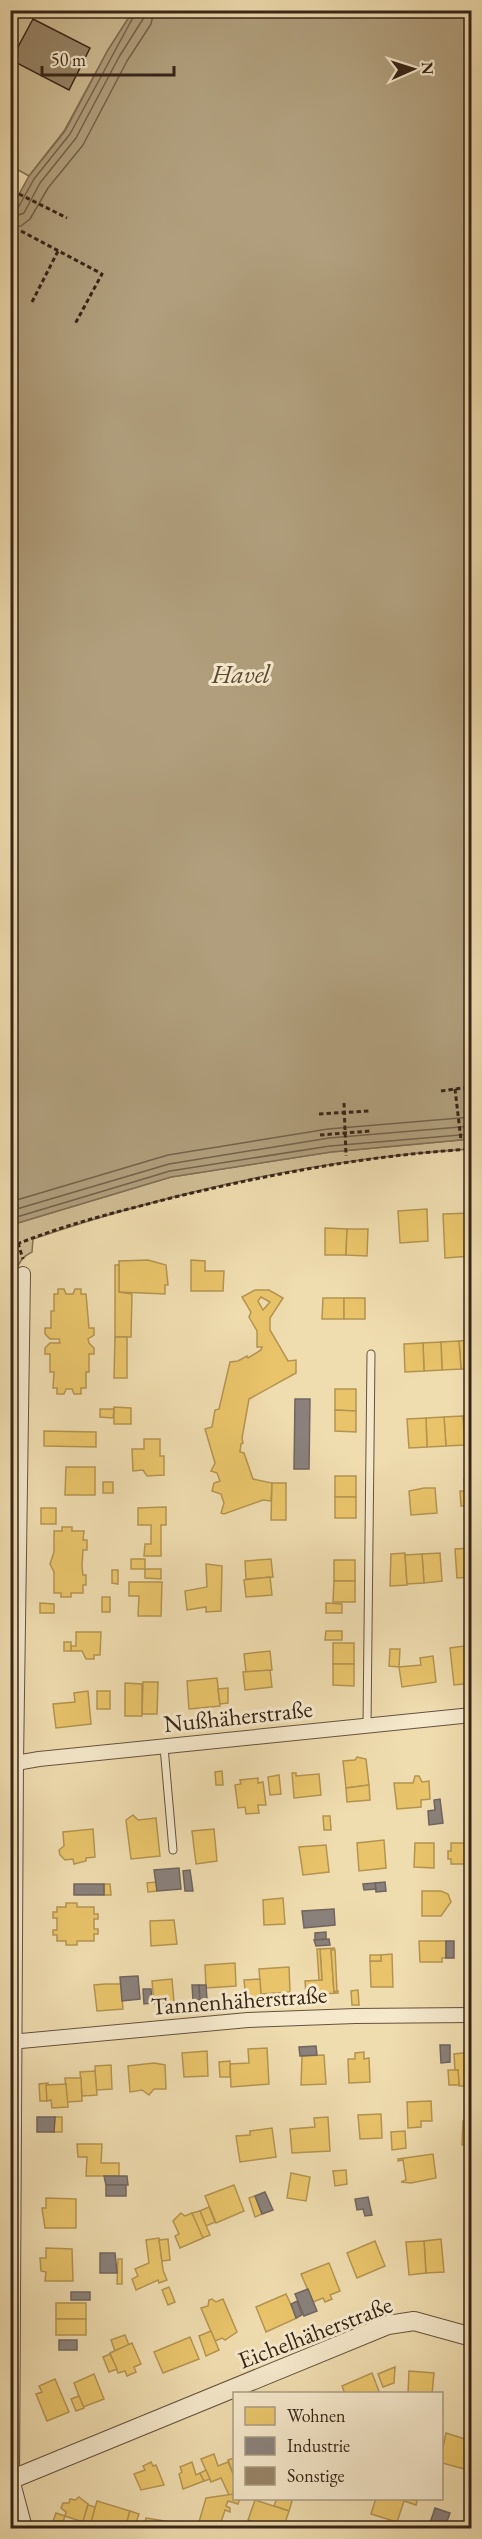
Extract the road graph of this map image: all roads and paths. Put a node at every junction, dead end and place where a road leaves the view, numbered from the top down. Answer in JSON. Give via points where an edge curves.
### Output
{"nodes":[{"id":1,"x":19,"y":194,"type":"dead end"},
{"id":2,"x":67,"y":218,"type":"dead end"},
{"id":3,"x":21,"y":231,"type":"dead end"},
{"id":4,"x":58,"y":251,"type":"junction"},
{"id":5,"x":32,"y":302,"type":"dead end"},
{"id":6,"x":75,"y":324,"type":"dead end"},
{"id":7,"x":470,"y":1087,"type":"edge"},
{"id":8,"x":455,"y":1089,"type":"junction"},
{"id":9,"x":441,"y":1091,"type":"dead end"},
{"id":10,"x":344,"y":1103,"type":"dead end"},
{"id":11,"x":369,"y":1111,"type":"dead end"},
{"id":12,"x":344,"y":1113,"type":"junction"},
{"id":13,"x":319,"y":1114,"type":"dead end"},
{"id":14,"x":370,"y":1131,"type":"dead end"},
{"id":15,"x":345,"y":1133,"type":"junction"},
{"id":16,"x":320,"y":1135,"type":"dead end"},
{"id":17,"x":461,"y":1140,"type":"dead end"},
{"id":18,"x":471,"y":1149,"type":"edge"},
{"id":19,"x":346,"y":1156,"type":"dead end"},
{"id":20,"x":10,"y":1247,"type":"edge"},
{"id":21,"x":23,"y":1274,"type":"dead end"},
{"id":22,"x":371,"y":1354,"type":"dead end"},
{"id":23,"x":15,"y":1459,"type":"edge"},
{"id":24,"x":471,"y":1715,"type":"edge"},
{"id":25,"x":367,"y":1725,"type":"junction"},
{"id":26,"x":164,"y":1747,"type":"junction"},
{"id":27,"x":13,"y":1764,"type":"edge"},
{"id":28,"x":173,"y":1850,"type":"dead end"},
{"id":29,"x":471,"y":2015,"type":"edge"},
{"id":30,"x":12,"y":2042,"type":"edge"},
{"id":31,"x":471,"y":2337,"type":"edge"},
{"id":32,"x":11,"y":2479,"type":"edge"},
{"id":33,"x":25,"y":2529,"type":"edge"}],
"edges":[{"from":1,"to":2,"type":"path"},
{"from":3,"to":4,"type":"path"},
{"from":4,"to":5,"type":"path"},
{"from":4,"to":6,"type":"path","via":[[102,274]]},
{"from":7,"to":8,"type":"path"},
{"from":8,"to":9,"type":"path"},
{"from":8,"to":17,"type":"path"},
{"from":10,"to":12,"type":"path"},
{"from":11,"to":12,"type":"path"},
{"from":12,"to":13,"type":"path"},
{"from":12,"to":15,"type":"path"},
{"from":14,"to":15,"type":"path"},
{"from":15,"to":16,"type":"path"},
{"from":15,"to":19,"type":"path"},
{"from":18,"to":20,"type":"path","via":[[377,1156],[215,1188],[104,1215]]},
{"from":21,"to":23,"type":"street"},
{"from":22,"to":25,"type":"lane"},
{"from":23,"to":27,"type":"street"},
{"from":24,"to":25,"type":"street","name":"Nußhäherstraße"},
{"from":25,"to":26,"type":"street","name":"Nußhäherstraße"},
{"from":26,"to":27,"type":"street","name":"Nußhäherstraße"},
{"from":26,"to":28,"type":"lane"},
{"from":27,"to":30,"type":"street"},
{"from":29,"to":30,"type":"street","name":"Tannenhäherstraße","via":[[248,2020]]},
{"from":30,"to":32,"type":"street"},
{"from":31,"to":32,"type":"street","name":"Eichelhäherstraße","via":[[414,2321],[388,2325]]},
{"from":32,"to":33,"type":"street"}]}
